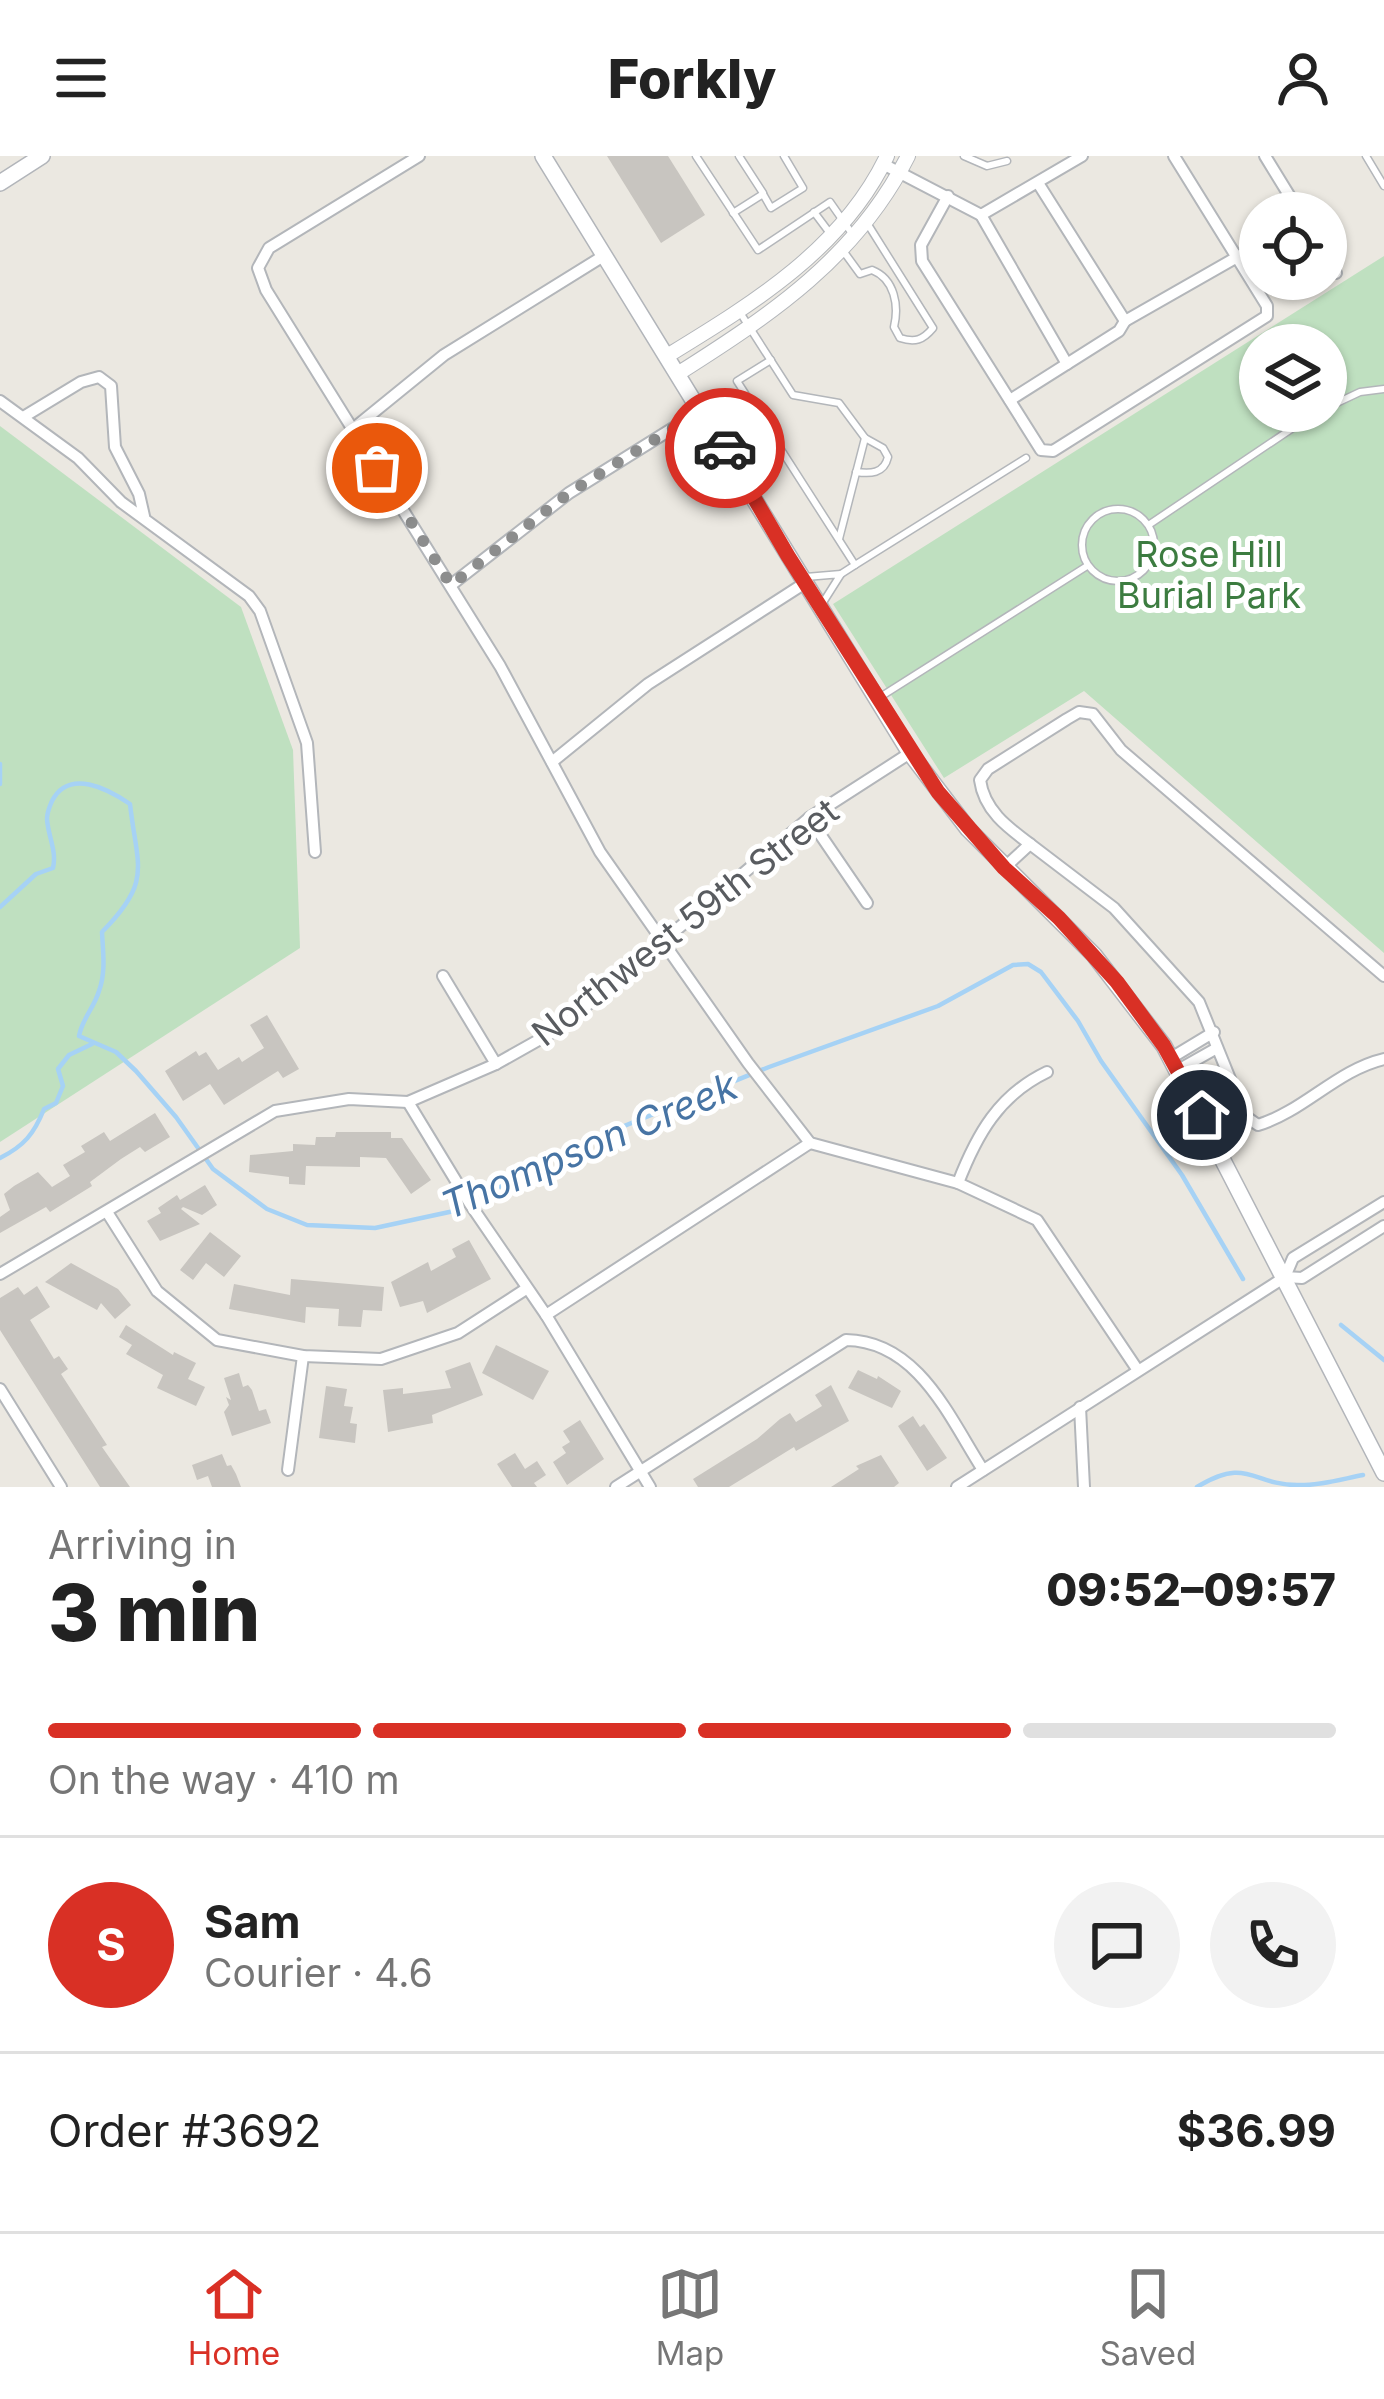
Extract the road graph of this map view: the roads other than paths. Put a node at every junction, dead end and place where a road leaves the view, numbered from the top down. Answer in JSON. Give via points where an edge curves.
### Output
{"nodes":[{"id":1,"x":42,"y":156,"type":"edge"},
{"id":2,"x":418,"y":156,"type":"edge"},
{"id":3,"x":543,"y":156,"type":"edge"},
{"id":4,"x":696,"y":156,"type":"edge"},
{"id":5,"x":739,"y":156,"type":"edge"},
{"id":6,"x":784,"y":156,"type":"edge"},
{"id":7,"x":908,"y":156,"type":"edge"},
{"id":8,"x":964,"y":156,"type":"edge"},
{"id":9,"x":1082,"y":156,"type":"edge"},
{"id":10,"x":1174,"y":156,"type":"edge"},
{"id":11,"x":1264,"y":156,"type":"edge"},
{"id":12,"x":1366,"y":156,"type":"edge"},
{"id":13,"x":885,"y":160,"type":"edge"},
{"id":14,"x":1007,"y":161,"type":"dead end"},
{"id":15,"x":900,"y":173,"type":"junction"},
{"id":16,"x":0,"y":183,"type":"edge"},
{"id":17,"x":1038,"y":183,"type":"junction"},
{"id":18,"x":1384,"y":186,"type":"edge"},
{"id":19,"x":1287,"y":192,"type":"edge"},
{"id":20,"x":763,"y":194,"type":"junction"},
{"id":21,"x":948,"y":196,"type":"junction"},
{"id":22,"x":814,"y":212,"type":"junction"},
{"id":23,"x":733,"y":213,"type":"junction"},
{"id":24,"x":981,"y":215,"type":"junction"},
{"id":25,"x":843,"y":220,"type":"junction"},
{"id":26,"x":867,"y":223,"type":"junction"},
{"id":27,"x":831,"y":234,"type":"junction"},
{"id":28,"x":855,"y":238,"type":"junction"},
{"id":29,"x":843,"y":251,"type":"junction"},
{"id":30,"x":605,"y":255,"type":"junction"},
{"id":31,"x":1237,"y":257,"type":"junction"},
{"id":32,"x":740,"y":310,"type":"junction"},
{"id":33,"x":1125,"y":321,"type":"junction"},
{"id":34,"x":751,"y":328,"type":"junction"},
{"id":35,"x":668,"y":356,"type":"junction"},
{"id":36,"x":771,"y":360,"type":"junction"},
{"id":37,"x":1067,"y":364,"type":"junction"},
{"id":38,"x":679,"y":374,"type":"junction"},
{"id":39,"x":1384,"y":389,"type":"edge"},
{"id":40,"x":1347,"y":398,"type":"edge"},
{"id":41,"x":1010,"y":400,"type":"junction"},
{"id":42,"x":0,"y":401,"type":"edge"},
{"id":43,"x":702,"y":410,"type":"junction"},
{"id":44,"x":25,"y":416,"type":"junction"},
{"id":45,"x":353,"y":429,"type":"junction"},
{"id":46,"x":1288,"y":432,"type":"edge"},
{"id":47,"x":865,"y":438,"type":"junction"},
{"id":48,"x":1026,"y":458,"type":"dead end"},
{"id":49,"x":856,"y":472,"type":"junction"},
{"id":50,"x":144,"y":517,"type":"junction"},
{"id":51,"x":1150,"y":524,"type":"junction"},
{"id":52,"x":838,"y":541,"type":"junction"},
{"id":53,"x":855,"y":565,"type":"junction"},
{"id":54,"x":1087,"y":566,"type":"junction"},
{"id":55,"x":841,"y":574,"type":"junction"},
{"id":56,"x":803,"y":580,"type":"junction"},
{"id":57,"x":451,"y":585,"type":"junction"},
{"id":58,"x":820,"y":607,"type":"junction"},
{"id":59,"x":877,"y":700,"type":"junction"},
{"id":60,"x":910,"y":753,"type":"junction"},
{"id":61,"x":552,"y":762,"type":"junction"},
{"id":62,"x":809,"y":818,"type":"junction"},
{"id":63,"x":1030,"y":844,"type":"junction"},
{"id":64,"x":315,"y":852,"type":"dead end"},
{"id":65,"x":1004,"y":868,"type":"junction"},
{"id":66,"x":867,"y":903,"type":"dead end"},
{"id":67,"x":663,"y":938,"type":"junction"},
{"id":68,"x":443,"y":976,"type":"dead end"},
{"id":69,"x":1384,"y":976,"type":"edge"},
{"id":70,"x":1214,"y":1032,"type":"junction"},
{"id":71,"x":1217,"y":1048,"type":"junction"},
{"id":72,"x":1384,"y":1059,"type":"edge"},
{"id":73,"x":496,"y":1064,"type":"junction"},
{"id":74,"x":1175,"y":1064,"type":"junction"},
{"id":75,"x":1047,"y":1072,"type":"dead end"},
{"id":76,"x":408,"y":1102,"type":"junction"},
{"id":77,"x":810,"y":1143,"type":"junction"},
{"id":78,"x":958,"y":1183,"type":"junction"},
{"id":79,"x":1384,"y":1202,"type":"edge"},
{"id":80,"x":107,"y":1212,"type":"junction"},
{"id":81,"x":1384,"y":1226,"type":"edge"},
{"id":82,"x":0,"y":1274,"type":"edge"},
{"id":83,"x":1285,"y":1276,"type":"junction"},
{"id":84,"x":526,"y":1289,"type":"junction"},
{"id":85,"x":546,"y":1315,"type":"junction"},
{"id":86,"x":303,"y":1356,"type":"junction"},
{"id":87,"x":1137,"y":1370,"type":"junction"},
{"id":88,"x":0,"y":1389,"type":"edge"},
{"id":89,"x":1080,"y":1407,"type":"junction"},
{"id":90,"x":288,"y":1470,"type":"dead end"},
{"id":91,"x":983,"y":1470,"type":"junction"},
{"id":92,"x":640,"y":1472,"type":"junction"},
{"id":93,"x":1384,"y":1473,"type":"edge"},
{"id":94,"x":61,"y":1487,"type":"edge"},
{"id":95,"x":616,"y":1487,"type":"edge"},
{"id":96,"x":650,"y":1487,"type":"edge"},
{"id":97,"x":957,"y":1487,"type":"edge"},
{"id":98,"x":1084,"y":1487,"type":"edge"}],
"edges":[{"from":1,"to":16,"type":"main road"},
{"from":2,"to":45,"type":"street","via":[[269,248],[259,268]]},
{"from":3,"to":30,"type":"main road"},
{"from":4,"to":23,"type":"lane"},
{"from":5,"to":20,"type":"lane"},
{"from":6,"to":20,"type":"lane","via":[[803,188],[771,208]]},
{"from":7,"to":15,"type":"street"},
{"from":8,"to":14,"type":"lane","via":[[987,166]]},
{"from":9,"to":17,"type":"street"},
{"from":10,"to":31,"type":"street"},
{"from":11,"to":19,"type":"street"},
{"from":12,"to":18,"type":"lane"},
{"from":13,"to":15,"type":"street"},
{"from":13,"to":25,"type":"street"},
{"from":15,"to":21,"type":"street"},
{"from":15,"to":26,"type":"street"},
{"from":17,"to":24,"type":"street"},
{"from":17,"to":33,"type":"street"},
{"from":20,"to":23,"type":"lane"},
{"from":21,"to":24,"type":"street"},
{"from":21,"to":41,"type":"street","via":[[921,244],[922,260]]},
{"from":22,"to":23,"type":"lane","via":[[758,250]]},
{"from":22,"to":25,"type":"lane","via":[[830,202]]},
{"from":22,"to":27,"type":"lane"},
{"from":24,"to":37,"type":"street"},
{"from":25,"to":27,"type":"street"},
{"from":25,"to":28,"type":"lane"},
{"from":26,"to":28,"type":"street"},
{"from":26,"to":29,"type":"lane","via":[[933,328],[925,338],[900,338],[881,273],[860,274]]},
{"from":27,"to":29,"type":"lane"},
{"from":27,"to":32,"type":"street"},
{"from":28,"to":29,"type":"street"},
{"from":29,"to":34,"type":"street"},
{"from":30,"to":35,"type":"main road"},
{"from":30,"to":45,"type":"street","via":[[444,355]]},
{"from":31,"to":33,"type":"street"},
{"from":31,"to":41,"type":"street","via":[[1267,316],[1053,451],[1041,450]]},
{"from":32,"to":34,"type":"lane"},
{"from":32,"to":35,"type":"street"},
{"from":33,"to":37,"type":"street"},
{"from":34,"to":36,"type":"lane"},
{"from":34,"to":38,"type":"street"},
{"from":35,"to":38,"type":"main road"},
{"from":36,"to":47,"type":"lane","via":[[793,395],[839,403]]},
{"from":36,"to":52,"type":"lane","via":[[737,381]]},
{"from":37,"to":41,"type":"street"},
{"from":38,"to":43,"type":"main road"},
{"from":39,"to":40,"type":"lane"},
{"from":42,"to":44,"type":"street"},
{"from":43,"to":56,"type":"main road"},
{"from":43,"to":57,"type":"street","via":[[569,493]]},
{"from":44,"to":50,"type":"street"},
{"from":44,"to":50,"type":"street","via":[[81,382],[99,377],[112,386],[115,447]]},
{"from":45,"to":57,"type":"street"},
{"from":46,"to":51,"type":"lane"},
{"from":47,"to":49,"type":"lane"},
{"from":47,"to":49,"type":"lane","via":[[883,448],[886,464]]},
{"from":48,"to":53,"type":"lane"},
{"from":49,"to":52,"type":"lane"},
{"from":50,"to":64,"type":"street","via":[[260,611],[307,743]]},
{"from":51,"to":54,"type":"lane","via":[[1153,554],[1145,570],[1114,581]]},
{"from":51,"to":54,"type":"lane","via":[[1117,508],[1098,514],[1082,538]]},
{"from":52,"to":53,"type":"lane"},
{"from":53,"to":55,"type":"lane"},
{"from":54,"to":59,"type":"lane"},
{"from":55,"to":56,"type":"lane"},
{"from":55,"to":58,"type":"lane"},
{"from":56,"to":58,"type":"main road"},
{"from":56,"to":61,"type":"street","via":[[648,684]]},
{"from":57,"to":61,"type":"street"},
{"from":58,"to":59,"type":"main road"},
{"from":59,"to":60,"type":"main road"},
{"from":60,"to":62,"type":"street","name":"Northwest 59th Street"},
{"from":60,"to":65,"type":"main road"},
{"from":61,"to":67,"type":"street","via":[[600,852]]},
{"from":62,"to":66,"type":"street"},
{"from":62,"to":67,"type":"street","name":"Northwest 59th Street"},
{"from":63,"to":65,"type":"street"},
{"from":63,"to":69,"type":"street","via":[[982,797],[980,780],[1067,719],[1093,714],[1121,751]]},
{"from":63,"to":70,"type":"street","via":[[1114,908],[1199,1001]]},
{"from":65,"to":74,"type":"main road","via":[[1094,955]]},
{"from":67,"to":73,"type":"street","name":"Northwest 59th Street","via":[[560,1028]]},
{"from":67,"to":77,"type":"street"},
{"from":68,"to":73,"type":"street"},
{"from":70,"to":71,"type":"street"},
{"from":70,"to":74,"type":"street"},
{"from":71,"to":72,"type":"street","via":[[1245,1116],[1258,1125]]},
{"from":71,"to":74,"type":"street"},
{"from":73,"to":76,"type":"street","name":"Northwest 59th Street"},
{"from":74,"to":83,"type":"main road"},
{"from":75,"to":78,"type":"street","via":[[1017,1086],[974,1142]]},
{"from":76,"to":80,"type":"street","name":"Northwest 59th Street","via":[[300,1105],[251,1122]]},
{"from":76,"to":84,"type":"street"},
{"from":77,"to":78,"type":"street"},
{"from":77,"to":85,"type":"street"},
{"from":78,"to":87,"type":"street","via":[[1037,1220]]},
{"from":79,"to":83,"type":"street","via":[[1293,1258]]},
{"from":80,"to":82,"type":"street","name":"Northwest 59th Street"},
{"from":80,"to":86,"type":"street","via":[[157,1291],[217,1340]]},
{"from":81,"to":83,"type":"street","via":[[1303,1278]]},
{"from":83,"to":87,"type":"street"},
{"from":83,"to":93,"type":"main road"},
{"from":84,"to":85,"type":"street"},
{"from":84,"to":86,"type":"street","via":[[458,1333],[381,1359]]},
{"from":85,"to":92,"type":"street"},
{"from":86,"to":90,"type":"street"},
{"from":87,"to":89,"type":"street"},
{"from":88,"to":94,"type":"street"},
{"from":89,"to":91,"type":"street"},
{"from":89,"to":98,"type":"street"},
{"from":91,"to":92,"type":"street","via":[[912,1365],[846,1340]]},
{"from":91,"to":97,"type":"street"},
{"from":92,"to":95,"type":"street"},
{"from":92,"to":96,"type":"street"}]}
